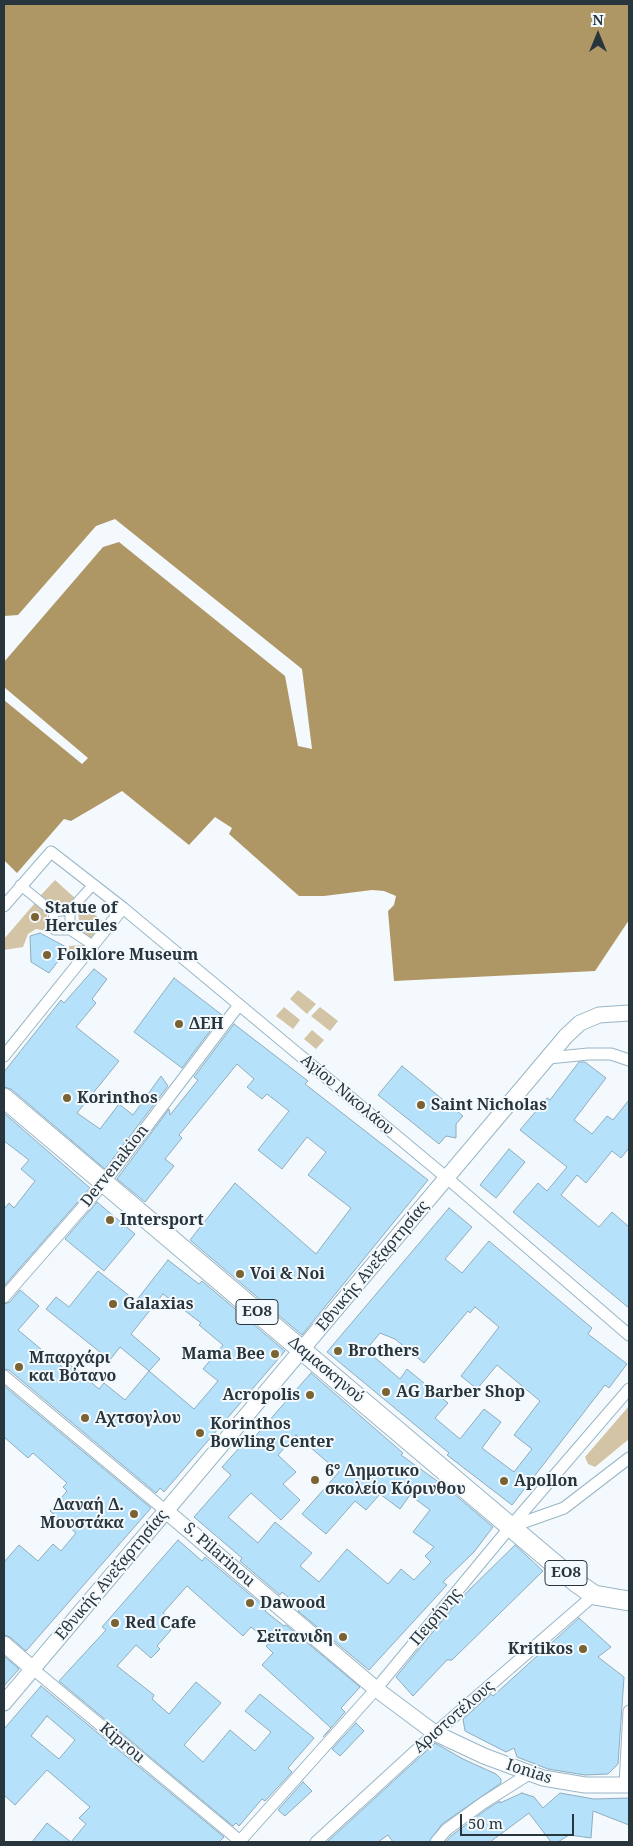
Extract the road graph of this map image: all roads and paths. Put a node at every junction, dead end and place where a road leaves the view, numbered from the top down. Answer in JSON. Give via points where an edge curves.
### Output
{"nodes":[{"id":1,"x":20,"y":885,"type":"junction"},
{"id":2,"x":93,"y":885,"type":"junction"},
{"id":3,"x":4,"y":906,"type":"edge"},
{"id":4,"x":123,"y":908,"type":"junction"},
{"id":5,"x":70,"y":910,"type":"junction"},
{"id":6,"x":53,"y":912,"type":"junction"},
{"id":7,"x":70,"y":930,"type":"junction"},
{"id":8,"x":94,"y":946,"type":"junction"},
{"id":9,"x":239,"y":1005,"type":"junction"},
{"id":10,"x":629,"y":1013,"type":"edge"},
{"id":11,"x":4,"y":1056,"type":"edge"},
{"id":12,"x":549,"y":1058,"type":"junction"},
{"id":13,"x":629,"y":1060,"type":"edge"},
{"id":14,"x":4,"y":1098,"type":"edge"},
{"id":15,"x":447,"y":1178,"type":"junction"},
{"id":16,"x":104,"y":1183,"type":"junction"},
{"id":17,"x":4,"y":1297,"type":"edge"},
{"id":18,"x":629,"y":1335,"type":"edge"},
{"id":19,"x":302,"y":1350,"type":"junction"},
{"id":20,"x":4,"y":1376,"type":"edge"},
{"id":21,"x":629,"y":1389,"type":"edge"},
{"id":22,"x":629,"y":1458,"type":"edge"},
{"id":23,"x":166,"y":1511,"type":"junction"},
{"id":24,"x":511,"y":1526,"type":"junction"},
{"id":25,"x":594,"y":1595,"type":"junction"},
{"id":26,"x":629,"y":1601,"type":"edge"},
{"id":27,"x":4,"y":1644,"type":"edge"},
{"id":28,"x":33,"y":1668,"type":"junction"},
{"id":29,"x":376,"y":1689,"type":"junction"},
{"id":30,"x":4,"y":1703,"type":"edge"},
{"id":31,"x":629,"y":1711,"type":"edge"},
{"id":32,"x":435,"y":1733,"type":"junction"},
{"id":33,"x":529,"y":1774,"type":"junction"},
{"id":34,"x":627,"y":1785,"type":"edge"},
{"id":35,"x":329,"y":1838,"type":"edge"},
{"id":36,"x":240,"y":1842,"type":"edge"},
{"id":37,"x":316,"y":1842,"type":"edge"},
{"id":38,"x":436,"y":1842,"type":"edge"}],
"edges":[{"from":1,"to":2,"type":"street","name":"Αγίου Νικολάου","via":[[51,852]]},
{"from":1,"to":3,"type":"street"},
{"from":1,"to":6,"type":"street"},
{"from":2,"to":4,"type":"street","name":"Αγίου Νικολάου"},
{"from":2,"to":5,"type":"street"},
{"from":4,"to":8,"type":"street"},
{"from":4,"to":9,"type":"street","name":"Αγίου Νικολάου"},
{"from":5,"to":6,"type":"street"},
{"from":5,"to":7,"type":"street"},
{"from":6,"to":7,"type":"street","via":[[55,930]]},
{"from":7,"to":8,"type":"street"},
{"from":8,"to":11,"type":"street"},
{"from":9,"to":15,"type":"street","name":"Αγίου Νικολάου"},
{"from":9,"to":16,"type":"street","name":"Dervenakion"},
{"from":10,"to":12,"type":"street","name":"Εθνικής Ανεξαρτησίας","via":[[599,1015],[580,1023]]},
{"from":12,"to":13,"type":"street","via":[[604,1054]]},
{"from":12,"to":15,"type":"street","name":"Εθνικής Ανεξαρτησίας"},
{"from":14,"to":16,"type":"main road","name":"Δαμασκηνού","number":"ΕΟ8"},
{"from":15,"to":18,"type":"street","name":"Αγίου Νικολάου"},
{"from":15,"to":19,"type":"street","name":"Εθνικής Ανεξαρτησίας"},
{"from":16,"to":17,"type":"street","name":"Dervenakion"},
{"from":16,"to":19,"type":"main road","name":"Δαμασκηνού","number":"ΕΟ8"},
{"from":19,"to":23,"type":"street","name":"Εθνικής Ανεξαρτησίας"},
{"from":19,"to":24,"type":"main road","name":"Δαμασκηνού","number":"ΕΟ8"},
{"from":20,"to":23,"type":"street","name":"S. Pilarinou"},
{"from":21,"to":24,"type":"street","name":"Πειρήνης"},
{"from":22,"to":24,"type":"street","via":[[564,1508]]},
{"from":23,"to":28,"type":"street","name":"Εθνικής Ανεξαρτησίας"},
{"from":23,"to":29,"type":"street","name":"S. Pilarinou"},
{"from":24,"to":25,"type":"main road","number":"ΕΟ8"},
{"from":24,"to":29,"type":"street","name":"Πειρήνης"},
{"from":25,"to":26,"type":"main road","number":"ΕΟ8"},
{"from":25,"to":32,"type":"street","name":"Αριστοτέλους"},
{"from":27,"to":28,"type":"street","name":"Kiprou"},
{"from":28,"to":30,"type":"street","name":"Εθνικής Ανεξαρτησίας"},
{"from":28,"to":36,"type":"street","name":"Kiprou"},
{"from":29,"to":32,"type":"street","name":"S. Pilarinou"},
{"from":29,"to":36,"type":"street","name":"Πειρήνης"},
{"from":31,"to":34,"type":"street"},
{"from":32,"to":33,"type":"street","name":"Ionias"},
{"from":32,"to":35,"type":"street","name":"Αριστοτέλους"},
{"from":33,"to":34,"type":"street","name":"Ionias","via":[[570,1784]]},
{"from":33,"to":38,"type":"street","via":[[446,1830]]},
{"from":35,"to":37,"type":"street","name":"Αριστοτέλους"}]}
